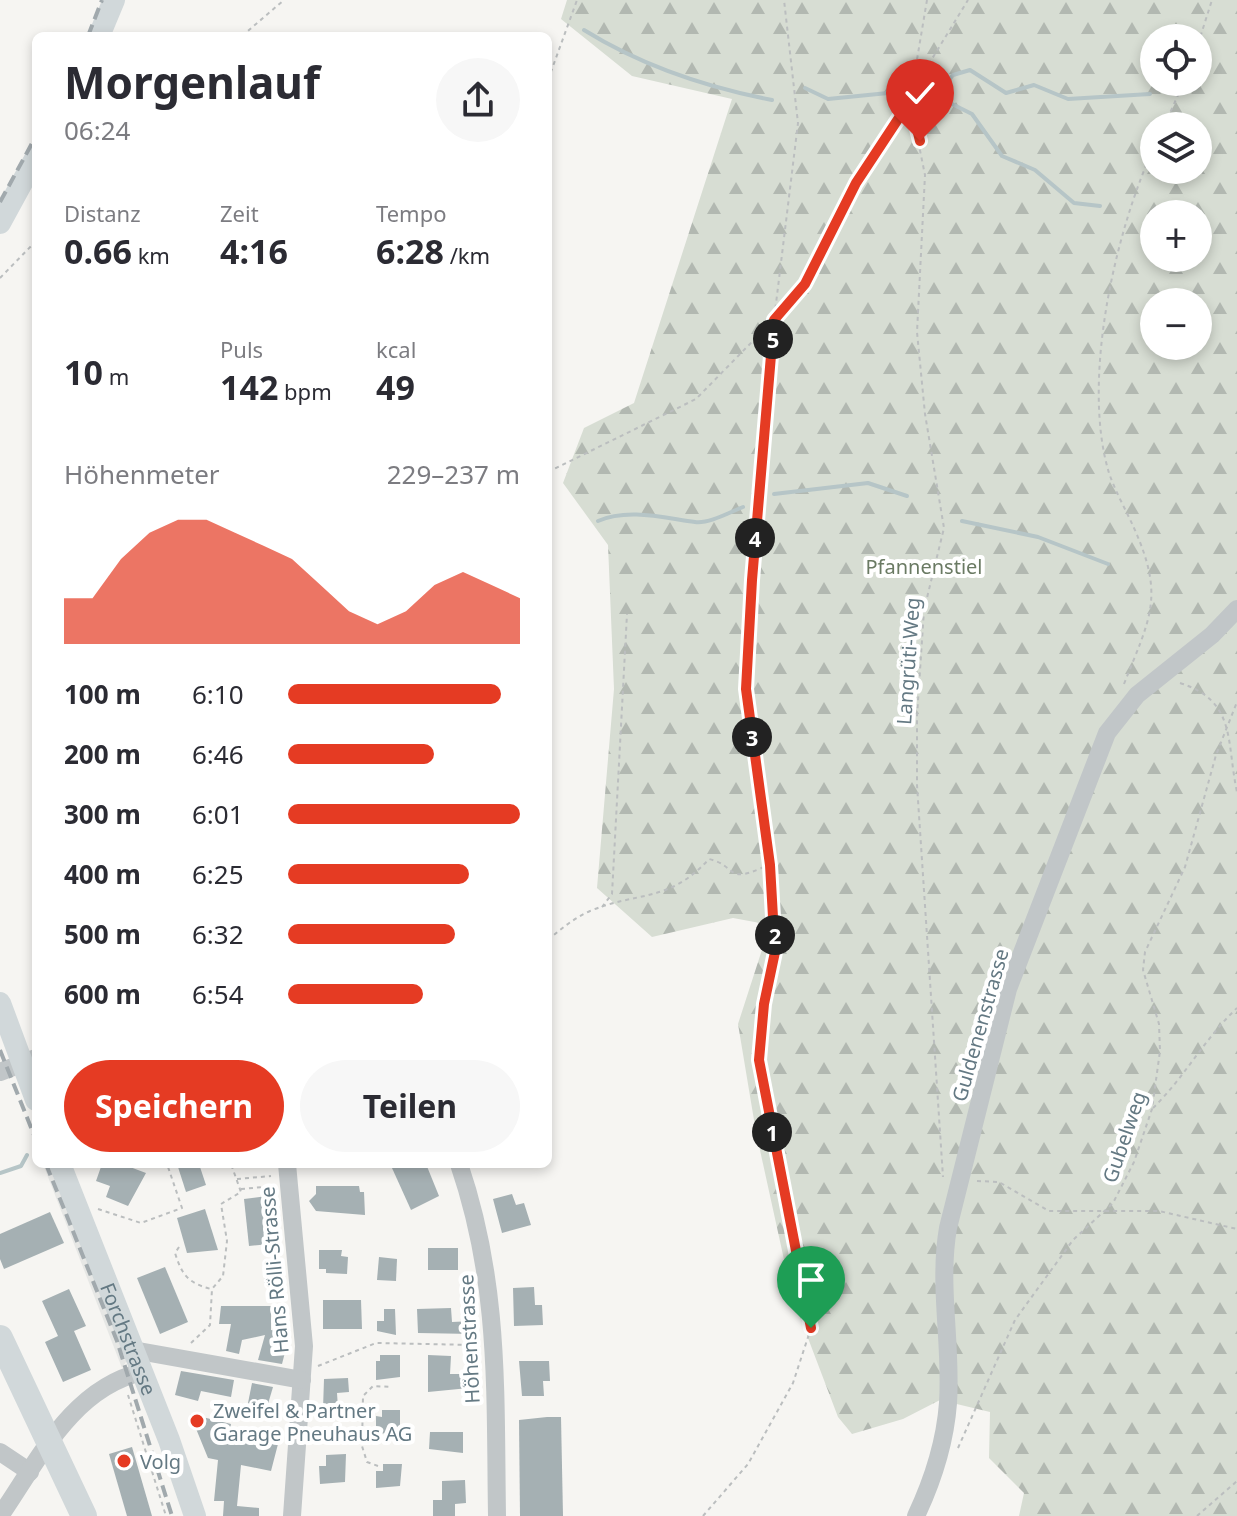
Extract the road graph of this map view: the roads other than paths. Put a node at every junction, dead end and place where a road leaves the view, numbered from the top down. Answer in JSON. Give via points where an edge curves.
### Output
{"nodes":[{"id":1,"x":114,"y":0,"type":"edge"},
{"id":2,"x":101,"y":32,"type":"edge"},
{"id":3,"x":32,"y":164,"type":"edge"},
{"id":4,"x":0,"y":223,"type":"edge"},
{"id":5,"x":1237,"y":609,"type":"edge"},
{"id":6,"x":0,"y":1003,"type":"edge"},
{"id":7,"x":29,"y":1061,"type":"edge"},
{"id":8,"x":0,"y":1072,"type":"edge"},
{"id":9,"x":62,"y":1168,"type":"edge"},
{"id":10,"x":460,"y":1168,"type":"edge"},
{"id":11,"x":288,"y":1175,"type":"edge"},
{"id":12,"x":0,"y":1338,"type":"edge"},
{"id":13,"x":133,"y":1350,"type":"junction"},
{"id":14,"x":0,"y":1366,"type":"edge"},
{"id":15,"x":132,"y":1375,"type":"junction"},
{"id":16,"x":302,"y":1376,"type":"junction"},
{"id":17,"x":0,"y":1452,"type":"edge"},
{"id":18,"x":30,"y":1472,"type":"junction"},
{"id":19,"x":73,"y":1512,"type":"edge"},
{"id":20,"x":0,"y":1516,"type":"edge"},
{"id":21,"x":195,"y":1516,"type":"edge"},
{"id":22,"x":292,"y":1516,"type":"edge"},
{"id":23,"x":497,"y":1516,"type":"edge"},
{"id":24,"x":916,"y":1516,"type":"edge"}],
"edges":[{"from":1,"to":2,"type":"main road"},
{"from":3,"to":4,"type":"main road"},
{"from":5,"to":24,"type":"street","name":"Guldenenstrasse","via":[[1115,720],[1008,989],[951,1180],[943,1268],[948,1402],[937,1464]]},
{"from":6,"to":7,"type":"main road"},
{"from":7,"to":8,"type":"street"},
{"from":9,"to":13,"type":"main road","name":"Forchstrasse"},
{"from":10,"to":23,"type":"street","name":"Höhenstrasse","via":[[487,1267]]},
{"from":11,"to":16,"type":"street","name":"Hans Rölli-Strasse","via":[[301,1297]]},
{"from":12,"to":19,"type":"highway"},
{"from":13,"to":15,"type":"main road","name":"Forchstrasse"},
{"from":13,"to":16,"type":"street"},
{"from":14,"to":19,"type":"highway"},
{"from":15,"to":18,"type":"street","via":[[91,1393]]},
{"from":15,"to":21,"type":"main road","name":"Forchstrasse"},
{"from":16,"to":22,"type":"street","name":"Hans Rölli-Strasse"},
{"from":17,"to":18,"type":"street"},
{"from":18,"to":20,"type":"street"}]}
